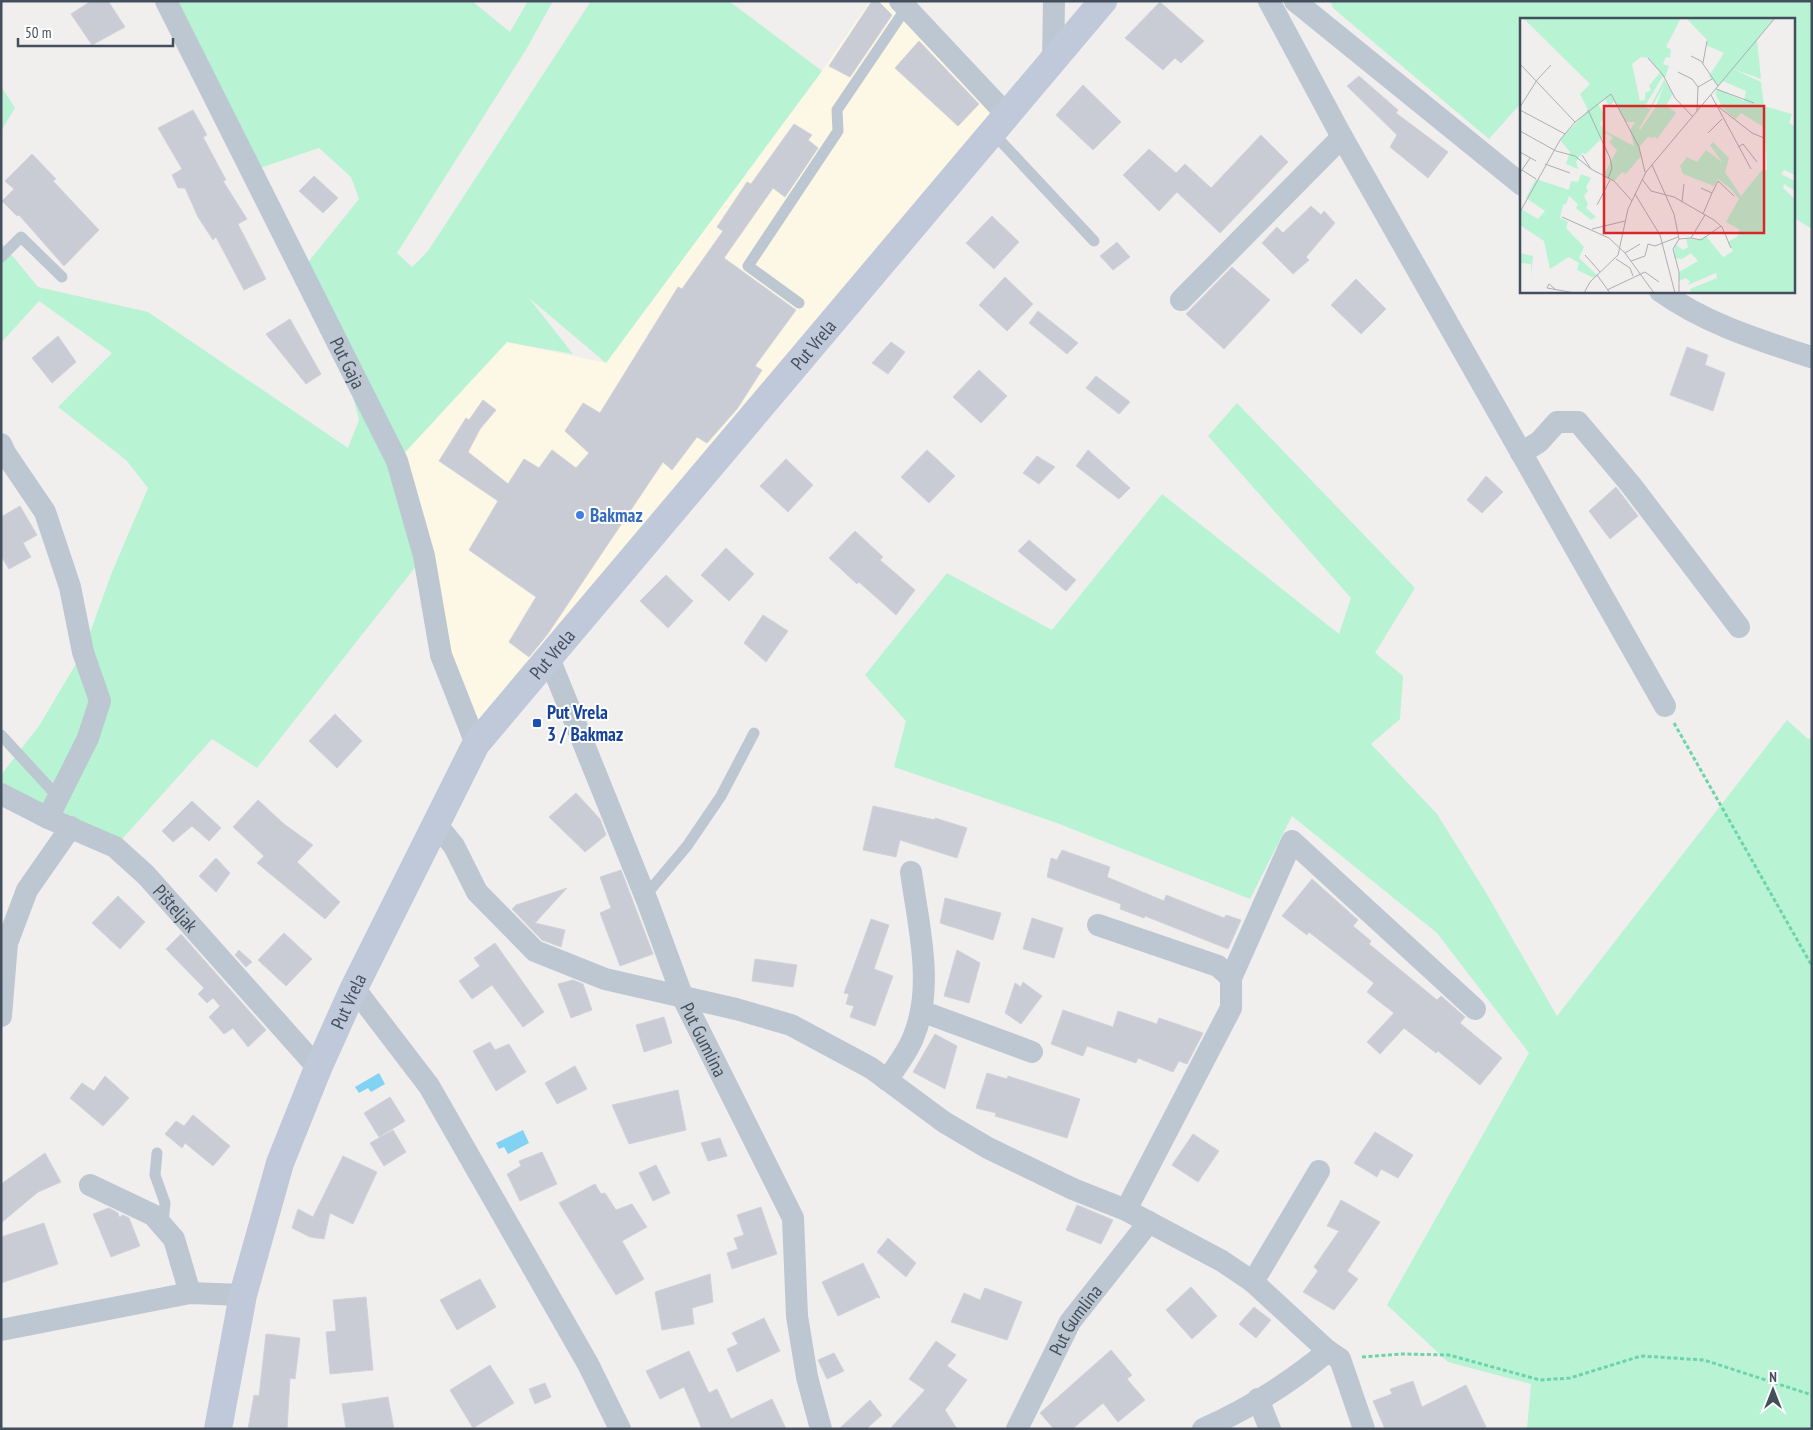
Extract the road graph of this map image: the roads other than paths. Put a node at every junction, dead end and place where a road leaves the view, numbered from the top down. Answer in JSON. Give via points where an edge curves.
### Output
{"nodes":[{"id":1,"x":166,"y":1,"type":"edge"},
{"id":2,"x":1054,"y":1,"type":"edge"},
{"id":3,"x":1103,"y":1,"type":"edge"},
{"id":4,"x":1269,"y":1,"type":"edge"},
{"id":5,"x":1295,"y":1,"type":"edge"},
{"id":6,"x":903,"y":4,"type":"edge"},
{"id":7,"x":1052,"y":62,"type":"junction"},
{"id":8,"x":1000,"y":124,"type":"junction"},
{"id":9,"x":1342,"y":137,"type":"junction"},
{"id":10,"x":1520,"y":183,"type":"edge"},
{"id":11,"x":1094,"y":241,"type":"dead end"},
{"id":12,"x":1,"y":257,"type":"edge"},
{"id":13,"x":62,"y":277,"type":"dead end"},
{"id":14,"x":1661,"y":292,"type":"edge"},
{"id":15,"x":1181,"y":300,"type":"dead end"},
{"id":16,"x":800,"y":303,"type":"dead end"},
{"id":17,"x":1812,"y":357,"type":"edge"},
{"id":18,"x":1,"y":444,"type":"edge"},
{"id":19,"x":1521,"y":453,"type":"junction"},
{"id":20,"x":1739,"y":627,"type":"dead end"},
{"id":21,"x":549,"y":658,"type":"junction"},
{"id":22,"x":1665,"y":706,"type":"road end"},
{"id":23,"x":754,"y":733,"type":"dead end"},
{"id":24,"x":1,"y":735,"type":"edge"},
{"id":25,"x":476,"y":744,"type":"junction"},
{"id":26,"x":1,"y":794,"type":"edge"},
{"id":27,"x":58,"y":796,"type":"junction"},
{"id":28,"x":48,"y":818,"type":"junction"},
{"id":29,"x":436,"y":824,"type":"junction"},
{"id":30,"x":71,"y":827,"type":"junction"},
{"id":31,"x":911,"y":872,"type":"dead end"},
{"id":32,"x":645,"y":896,"type":"junction"},
{"id":33,"x":1098,"y":925,"type":"dead end"},
{"id":34,"x":1231,"y":978,"type":"junction"},
{"id":35,"x":354,"y":988,"type":"junction"},
{"id":36,"x":683,"y":998,"type":"junction"},
{"id":37,"x":1475,"y":1009,"type":"dead end"},
{"id":38,"x":921,"y":1010,"type":"junction"},
{"id":39,"x":1,"y":1016,"type":"edge"},
{"id":40,"x":1032,"y":1052,"type":"dead end"},
{"id":41,"x":318,"y":1068,"type":"junction"},
{"id":42,"x":887,"y":1080,"type":"junction"},
{"id":43,"x":157,"y":1153,"type":"dead end"},
{"id":44,"x":1319,"y":1171,"type":"dead end"},
{"id":45,"x":90,"y":1185,"type":"dead end"},
{"id":46,"x":1126,"y":1210,"type":"junction"},
{"id":47,"x":1148,"y":1222,"type":"junction"},
{"id":48,"x":162,"y":1226,"type":"junction"},
{"id":49,"x":1253,"y":1282,"type":"junction"},
{"id":50,"x":190,"y":1293,"type":"junction"},
{"id":51,"x":243,"y":1295,"type":"junction"},
{"id":52,"x":1,"y":1330,"type":"edge"},
{"id":53,"x":1334,"y":1355,"type":"junction"},
{"id":54,"x":1258,"y":1399,"type":"junction"},
{"id":55,"x":218,"y":1429,"type":"edge"},
{"id":56,"x":620,"y":1429,"type":"edge"},
{"id":57,"x":821,"y":1429,"type":"edge"},
{"id":58,"x":1017,"y":1429,"type":"edge"},
{"id":59,"x":1203,"y":1429,"type":"edge"},
{"id":60,"x":1270,"y":1429,"type":"edge"},
{"id":61,"x":1364,"y":1429,"type":"edge"}],
"edges":[{"from":1,"to":25,"type":"street","name":"Put Gaja","via":[[397,461],[424,556],[440,655]]},
{"from":2,"to":7,"type":"street"},
{"from":3,"to":7,"type":"main road","name":"Put Vrela"},
{"from":4,"to":9,"type":"street"},
{"from":5,"to":10,"type":"street"},
{"from":6,"to":8,"type":"street"},
{"from":6,"to":16,"type":"lane","via":[[837,110],[838,131],[748,266]]},
{"from":7,"to":8,"type":"main road","name":"Put Vrela"},
{"from":8,"to":11,"type":"lane"},
{"from":8,"to":21,"type":"main road","name":"Put Vrela"},
{"from":9,"to":15,"type":"street"},
{"from":9,"to":19,"type":"street"},
{"from":12,"to":13,"type":"lane","via":[[22,237]]},
{"from":14,"to":17,"type":"street","via":[[1739,334]]},
{"from":18,"to":27,"type":"street","via":[[45,512],[70,587],[83,652],[100,700],[88,738]]},
{"from":19,"to":20,"type":"street","via":[[1539,442],[1557,422],[1578,422],[1632,485]]},
{"from":19,"to":22,"type":"street"},
{"from":21,"to":25,"type":"main road","name":"Put Vrela"},
{"from":21,"to":32,"type":"street","name":"Put Gumlina"},
{"from":23,"to":32,"type":"lane","via":[[721,796],[687,846]]},
{"from":24,"to":27,"type":"lane"},
{"from":25,"to":29,"type":"main road","name":"Put Vrela"},
{"from":26,"to":28,"type":"street","name":"Pišteljak"},
{"from":27,"to":28,"type":"street"},
{"from":28,"to":30,"type":"street","name":"Pišteljak"},
{"from":29,"to":35,"type":"main road","name":"Put Vrela"},
{"from":29,"to":36,"type":"street","via":[[454,846],[477,892],[535,951],[605,979]]},
{"from":30,"to":39,"type":"street","via":[[27,890],[7,943]]},
{"from":30,"to":41,"type":"street","name":"Pišteljak","via":[[115,847],[146,875]]},
{"from":31,"to":38,"type":"street","via":[[922,947]]},
{"from":32,"to":36,"type":"street","name":"Put Gumlina"},
{"from":33,"to":34,"type":"street","via":[[1218,966]]},
{"from":34,"to":37,"type":"street","via":[[1292,841]]},
{"from":34,"to":46,"type":"street","via":[[1231,1008]]},
{"from":35,"to":41,"type":"main road","name":"Put Vrela"},
{"from":35,"to":56,"type":"street","via":[[429,1086],[588,1364]]},
{"from":36,"to":42,"type":"street","via":[[791,1025]]},
{"from":36,"to":57,"type":"street","name":"Put Gumlina","via":[[793,1218],[797,1316]]},
{"from":38,"to":40,"type":"street"},
{"from":38,"to":42,"type":"street","via":[[913,1038]]},
{"from":41,"to":51,"type":"main road","name":"Put Vrela","via":[[280,1164]]},
{"from":42,"to":46,"type":"street","via":[[944,1122],[988,1148],[1073,1189]]},
{"from":43,"to":48,"type":"lane","via":[[155,1175],[165,1203]]},
{"from":44,"to":49,"type":"street"},
{"from":45,"to":48,"type":"street","via":[[153,1215]]},
{"from":46,"to":47,"type":"street"},
{"from":47,"to":49,"type":"street","via":[[1222,1261]]},
{"from":47,"to":58,"type":"street","name":"Put Gumlina","via":[[1070,1322]]},
{"from":48,"to":50,"type":"street","via":[[174,1239]]},
{"from":49,"to":53,"type":"street"},
{"from":50,"to":51,"type":"street"},
{"from":50,"to":52,"type":"street"},
{"from":51,"to":55,"type":"main road","name":"Put Vrela"},
{"from":53,"to":54,"type":"street"},
{"from":53,"to":61,"type":"street"},
{"from":54,"to":59,"type":"street"},
{"from":54,"to":60,"type":"street"}]}
